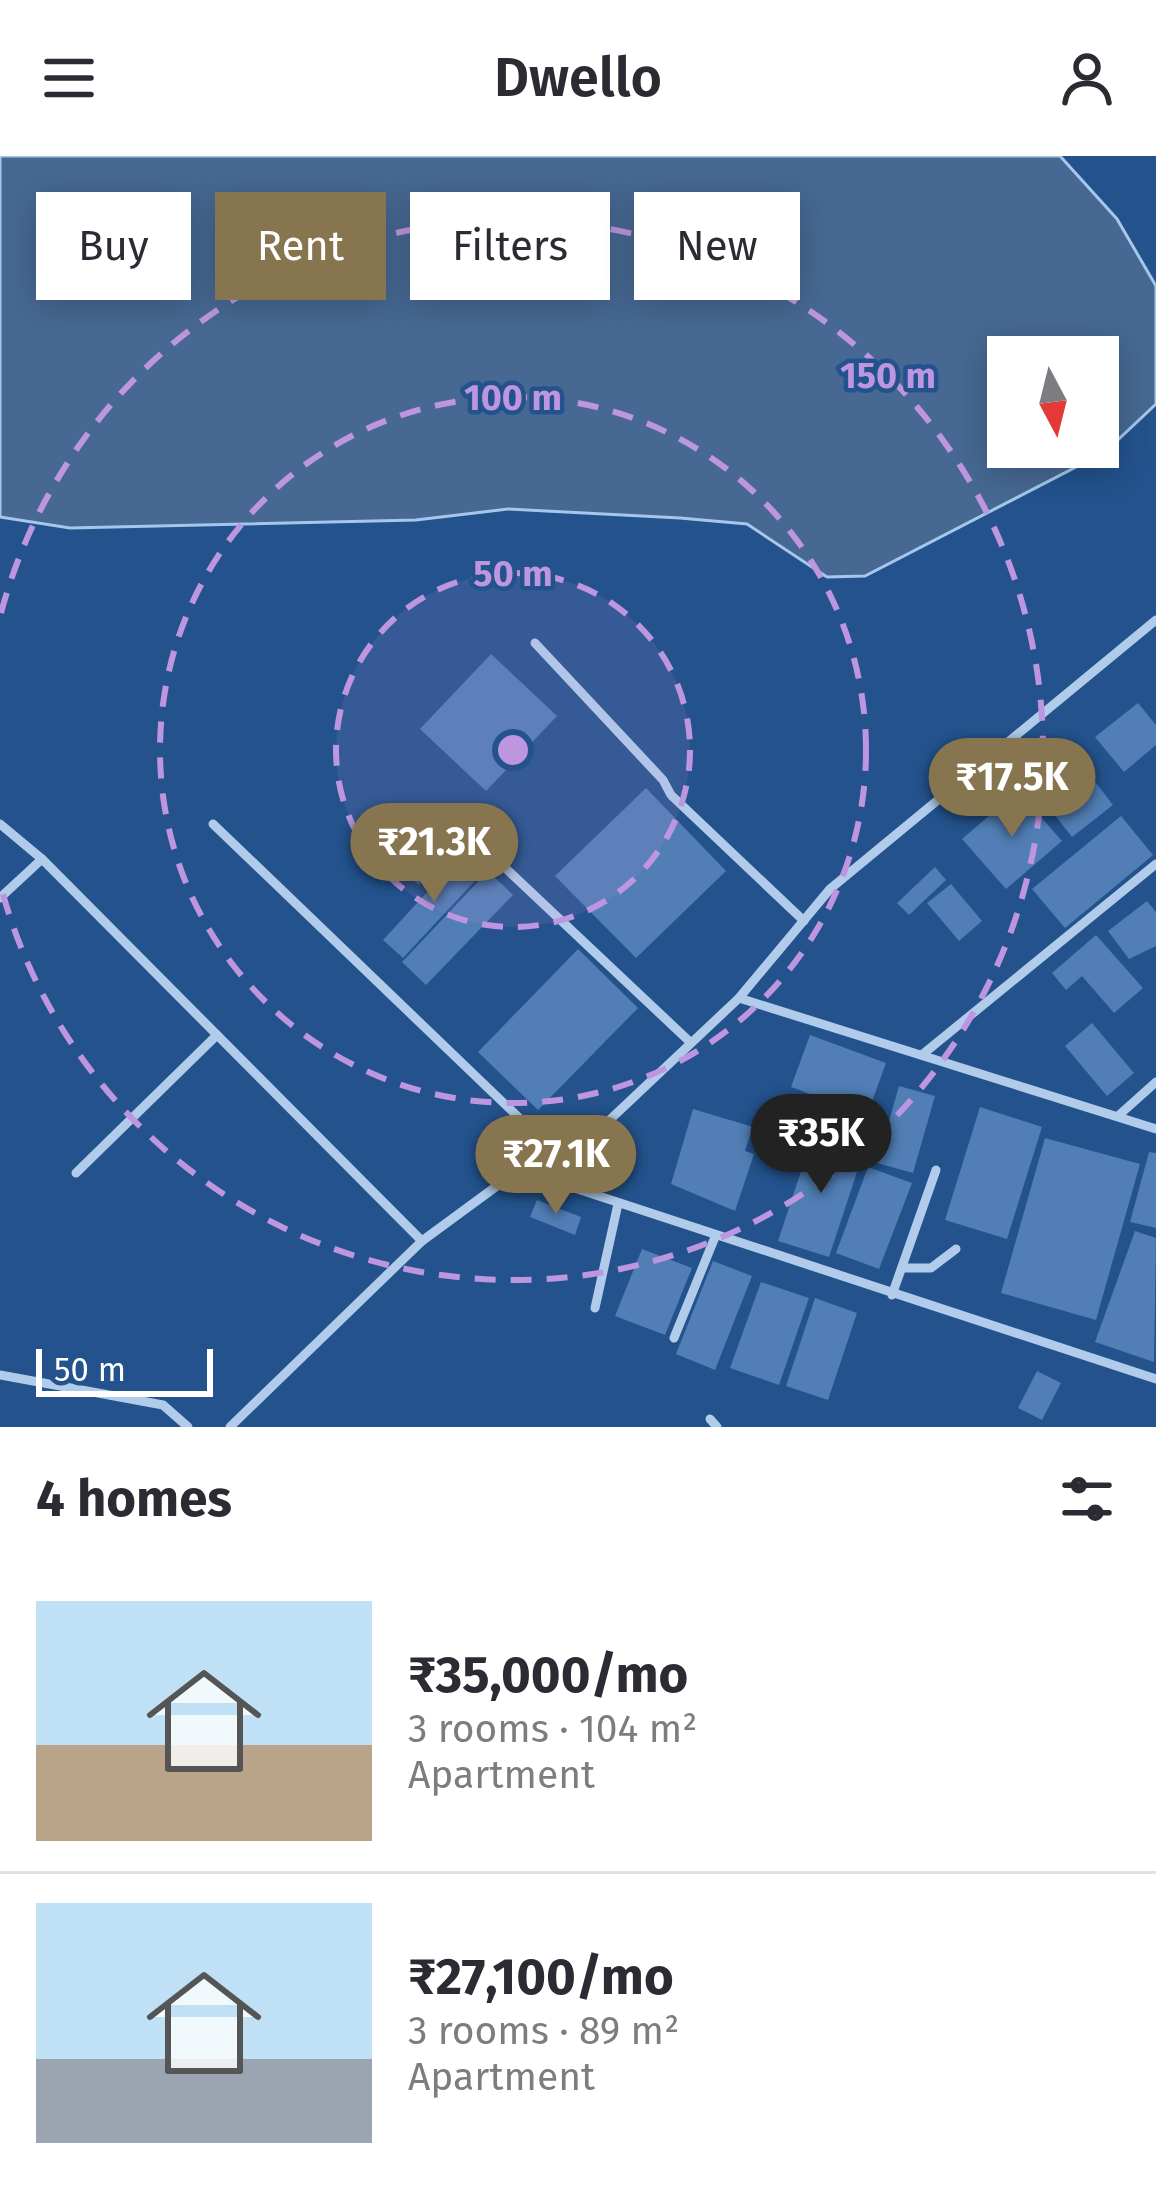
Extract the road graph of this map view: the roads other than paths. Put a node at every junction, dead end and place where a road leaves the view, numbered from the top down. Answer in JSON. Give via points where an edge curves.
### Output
{"nodes":[{"id":1,"x":1156,"y":620,"type":"edge"},
{"id":2,"x":535,"y":643,"type":"dead end"},
{"id":3,"x":446,"y":812,"type":"dead end"},
{"id":4,"x":0,"y":824,"type":"edge"},
{"id":5,"x":213,"y":824,"type":"dead end"},
{"id":6,"x":42,"y":859,"type":"junction"},
{"id":7,"x":1156,"y":864,"type":"edge"},
{"id":8,"x":0,"y":898,"type":"edge"},
{"id":9,"x":804,"y":921,"type":"junction"},
{"id":10,"x":739,"y":998,"type":"junction"},
{"id":11,"x":217,"y":1035,"type":"junction"},
{"id":12,"x":690,"y":1042,"type":"junction"},
{"id":13,"x":922,"y":1054,"type":"junction"},
{"id":14,"x":1156,"y":1082,"type":"edge"},
{"id":15,"x":1118,"y":1116,"type":"junction"},
{"id":16,"x":1156,"y":1129,"type":"edge"},
{"id":17,"x":563,"y":1160,"type":"junction"},
{"id":18,"x":936,"y":1170,"type":"dead end"},
{"id":19,"x":76,"y":1173,"type":"dead end"},
{"id":20,"x":547,"y":1179,"type":"junction"},
{"id":21,"x":618,"y":1204,"type":"junction"},
{"id":22,"x":715,"y":1237,"type":"junction"},
{"id":23,"x":422,"y":1241,"type":"junction"},
{"id":24,"x":956,"y":1249,"type":"dead end"},
{"id":25,"x":902,"y":1268,"type":"junction"},
{"id":26,"x":892,"y":1294,"type":"junction"},
{"id":27,"x":595,"y":1308,"type":"dead end"},
{"id":28,"x":674,"y":1338,"type":"dead end"},
{"id":29,"x":0,"y":1375,"type":"edge"},
{"id":30,"x":1156,"y":1379,"type":"edge"},
{"id":31,"x":188,"y":1427,"type":"edge"},
{"id":32,"x":230,"y":1427,"type":"edge"}],
"edges":[{"from":1,"to":9,"type":"lane","via":[[830,889]]},
{"from":2,"to":9,"type":"lane","via":[[671,795]]},
{"from":3,"to":12,"type":"lane"},
{"from":4,"to":6,"type":"lane"},
{"from":5,"to":17,"type":"lane"},
{"from":6,"to":8,"type":"lane"},
{"from":6,"to":11,"type":"lane"},
{"from":7,"to":13,"type":"lane"},
{"from":9,"to":10,"type":"lane"},
{"from":10,"to":12,"type":"lane"},
{"from":10,"to":13,"type":"lane"},
{"from":11,"to":19,"type":"lane"},
{"from":11,"to":23,"type":"lane"},
{"from":12,"to":17,"type":"lane"},
{"from":13,"to":15,"type":"lane"},
{"from":14,"to":15,"type":"lane"},
{"from":15,"to":16,"type":"lane"},
{"from":17,"to":20,"type":"lane"},
{"from":18,"to":25,"type":"lane"},
{"from":20,"to":21,"type":"lane"},
{"from":20,"to":23,"type":"lane","via":[[505,1180]]},
{"from":21,"to":22,"type":"lane"},
{"from":21,"to":27,"type":"lane"},
{"from":22,"to":26,"type":"lane"},
{"from":22,"to":28,"type":"lane"},
{"from":23,"to":32,"type":"lane"},
{"from":24,"to":25,"type":"lane","via":[[931,1268]]},
{"from":25,"to":26,"type":"lane"},
{"from":26,"to":30,"type":"lane"},
{"from":29,"to":31,"type":"lane","via":[[163,1405]]}]}
